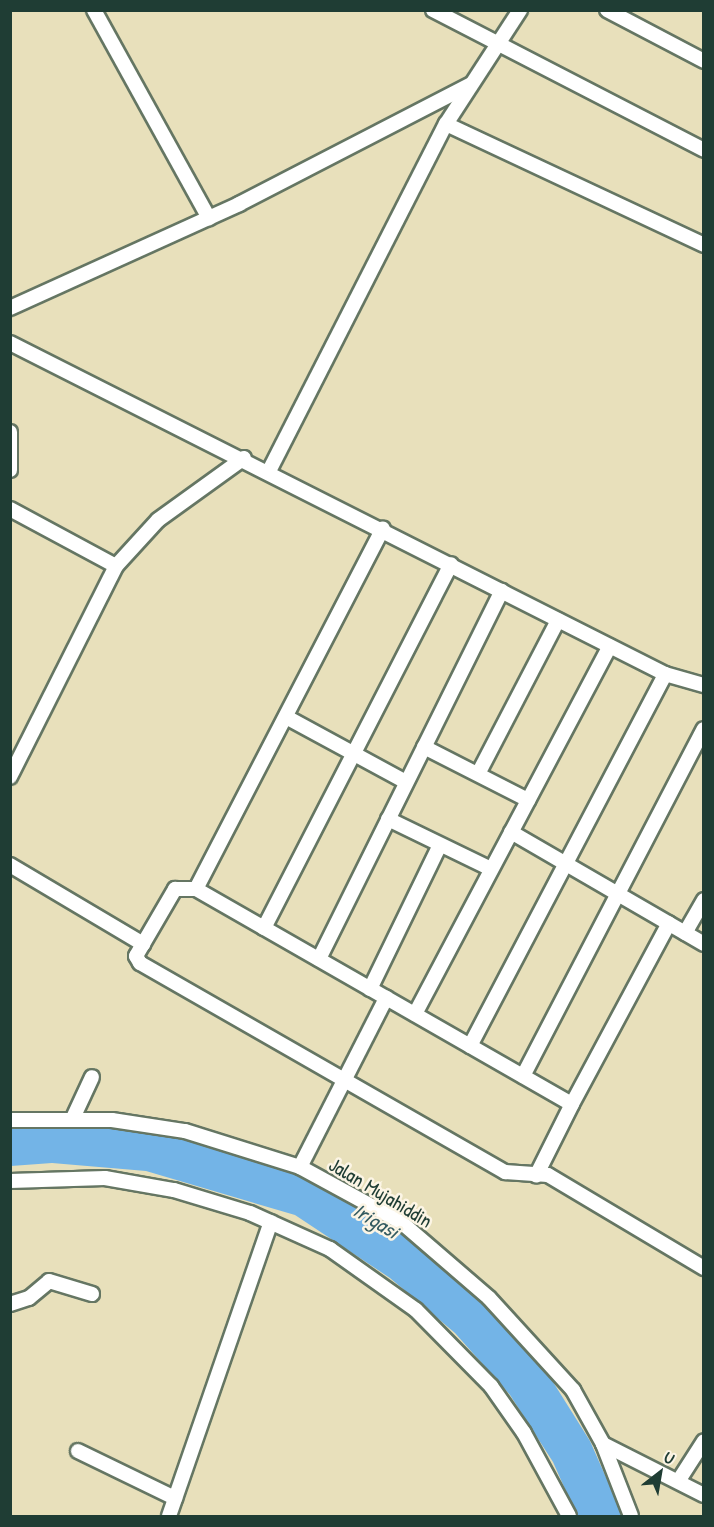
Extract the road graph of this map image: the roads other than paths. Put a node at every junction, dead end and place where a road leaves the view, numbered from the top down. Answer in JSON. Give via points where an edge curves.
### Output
{"nodes":[{"id":1,"x":94,"y":10,"type":"edge"},
{"id":2,"x":433,"y":10,"type":"edge"},
{"id":3,"x":520,"y":10,"type":"edge"},
{"id":4,"x":608,"y":10,"type":"edge"},
{"id":5,"x":497,"y":45,"type":"junction"},
{"id":6,"x":704,"y":61,"type":"edge"},
{"id":7,"x":472,"y":84,"type":"junction"},
{"id":8,"x":446,"y":124,"type":"junction"},
{"id":9,"x":701,"y":144,"type":"edge"},
{"id":10,"x":208,"y":218,"type":"junction"},
{"id":11,"x":704,"y":244,"type":"edge"},
{"id":12,"x":10,"y":308,"type":"edge"},
{"id":13,"x":10,"y":343,"type":"edge"},
{"id":14,"x":24,"y":349,"type":"junction"},
{"id":15,"x":10,"y":356,"type":"edge"},
{"id":16,"x":10,"y":432,"type":"edge"},
{"id":17,"x":244,"y":458,"type":"junction"},
{"id":18,"x":10,"y":470,"type":"edge"},
{"id":19,"x":269,"y":471,"type":"junction"},
{"id":20,"x":10,"y":509,"type":"edge"},
{"id":21,"x":383,"y":529,"type":"junction"},
{"id":22,"x":451,"y":564,"type":"junction"},
{"id":23,"x":116,"y":566,"type":"junction"},
{"id":24,"x":502,"y":591,"type":"junction"},
{"id":25,"x":558,"y":620,"type":"junction"},
{"id":26,"x":610,"y":646,"type":"junction"},
{"id":27,"x":665,"y":674,"type":"junction"},
{"id":28,"x":704,"y":685,"type":"edge"},
{"id":29,"x":288,"y":718,"type":"junction"},
{"id":30,"x":704,"y":729,"type":"edge"},
{"id":31,"x":424,"y":747,"type":"junction"},
{"id":32,"x":353,"y":754,"type":"junction"},
{"id":33,"x":478,"y":772,"type":"junction"},
{"id":34,"x":10,"y":777,"type":"edge"},
{"id":35,"x":406,"y":783,"type":"junction"},
{"id":36,"x":528,"y":800,"type":"junction"},
{"id":37,"x":388,"y":819,"type":"junction"},
{"id":38,"x":511,"y":832,"type":"junction"},
{"id":39,"x":440,"y":845,"type":"junction"},
{"id":40,"x":565,"y":863,"type":"junction"},
{"id":41,"x":10,"y":865,"type":"edge"},
{"id":42,"x":492,"y":869,"type":"junction"},
{"id":43,"x":196,"y":889,"type":"junction"},
{"id":44,"x":619,"y":892,"type":"junction"},
{"id":45,"x":704,"y":900,"type":"edge"},
{"id":46,"x":669,"y":922,"type":"junction"},
{"id":47,"x":264,"y":928,"type":"junction"},
{"id":48,"x":685,"y":933,"type":"junction"},
{"id":49,"x":143,"y":944,"type":"junction"},
{"id":50,"x":704,"y":944,"type":"edge"},
{"id":51,"x":319,"y":959,"type":"junction"},
{"id":52,"x":370,"y":989,"type":"junction"},
{"id":53,"x":386,"y":998,"type":"junction"},
{"id":54,"x":415,"y":1014,"type":"junction"},
{"id":55,"x":470,"y":1046,"type":"junction"},
{"id":56,"x":523,"y":1076,"type":"junction"},
{"id":57,"x":92,"y":1077,"type":"dead end"},
{"id":58,"x":343,"y":1078,"type":"junction"},
{"id":59,"x":572,"y":1104,"type":"junction"},
{"id":60,"x":72,"y":1118,"type":"junction"},
{"id":61,"x":10,"y":1120,"type":"edge"},
{"id":62,"x":300,"y":1167,"type":"junction"},
{"id":63,"x":536,"y":1176,"type":"junction"},
{"id":64,"x":10,"y":1181,"type":"edge"},
{"id":65,"x":271,"y":1222,"type":"junction"},
{"id":66,"x":704,"y":1268,"type":"edge"},
{"id":67,"x":92,"y":1294,"type":"dead end"},
{"id":68,"x":10,"y":1304,"type":"edge"},
{"id":69,"x":704,"y":1441,"type":"edge"},
{"id":70,"x":603,"y":1444,"type":"junction"},
{"id":71,"x":78,"y":1451,"type":"dead end"},
{"id":72,"x":679,"y":1480,"type":"junction"},
{"id":73,"x":704,"y":1496,"type":"edge"},
{"id":74,"x":175,"y":1498,"type":"junction"},
{"id":75,"x":169,"y":1516,"type":"edge"},
{"id":76,"x":569,"y":1516,"type":"edge"},
{"id":77,"x":631,"y":1516,"type":"edge"}],
"edges":[{"from":1,"to":10,"type":"street"},
{"from":2,"to":5,"type":"street"},
{"from":3,"to":5,"type":"street"},
{"from":4,"to":6,"type":"street"},
{"from":5,"to":7,"type":"street"},
{"from":5,"to":9,"type":"street"},
{"from":7,"to":8,"type":"street"},
{"from":7,"to":10,"type":"street"},
{"from":8,"to":11,"type":"street"},
{"from":8,"to":19,"type":"street"},
{"from":10,"to":12,"type":"street"},
{"from":13,"to":14,"type":"street"},
{"from":14,"to":15,"type":"street"},
{"from":14,"to":17,"type":"street"},
{"from":16,"to":18,"type":"street"},
{"from":17,"to":19,"type":"street"},
{"from":17,"to":23,"type":"street","via":[[158,520]]},
{"from":19,"to":21,"type":"street"},
{"from":20,"to":23,"type":"street"},
{"from":21,"to":22,"type":"street"},
{"from":21,"to":29,"type":"street"},
{"from":22,"to":24,"type":"street"},
{"from":22,"to":32,"type":"street"},
{"from":23,"to":34,"type":"street"},
{"from":24,"to":25,"type":"street"},
{"from":24,"to":31,"type":"street"},
{"from":25,"to":26,"type":"street"},
{"from":25,"to":33,"type":"street"},
{"from":26,"to":27,"type":"street"},
{"from":26,"to":36,"type":"street"},
{"from":27,"to":28,"type":"street"},
{"from":27,"to":40,"type":"street"},
{"from":29,"to":32,"type":"street"},
{"from":29,"to":43,"type":"street"},
{"from":30,"to":44,"type":"street"},
{"from":31,"to":33,"type":"street"},
{"from":31,"to":35,"type":"street"},
{"from":32,"to":35,"type":"street"},
{"from":32,"to":47,"type":"street"},
{"from":33,"to":36,"type":"street"},
{"from":35,"to":37,"type":"street"},
{"from":36,"to":38,"type":"street"},
{"from":37,"to":39,"type":"street"},
{"from":37,"to":51,"type":"street"},
{"from":38,"to":40,"type":"street"},
{"from":38,"to":42,"type":"street"},
{"from":39,"to":42,"type":"street"},
{"from":39,"to":52,"type":"street"},
{"from":40,"to":44,"type":"street"},
{"from":40,"to":55,"type":"street"},
{"from":41,"to":49,"type":"street"},
{"from":42,"to":54,"type":"street"},
{"from":43,"to":47,"type":"street"},
{"from":43,"to":49,"type":"street","via":[[175,889]]},
{"from":44,"to":46,"type":"street"},
{"from":44,"to":56,"type":"street"},
{"from":45,"to":48,"type":"street"},
{"from":46,"to":48,"type":"street"},
{"from":46,"to":59,"type":"street"},
{"from":47,"to":51,"type":"street"},
{"from":48,"to":50,"type":"street"},
{"from":49,"to":58,"type":"street","via":[[136,956],[140,963]]},
{"from":51,"to":52,"type":"street"},
{"from":52,"to":53,"type":"street"},
{"from":53,"to":54,"type":"street"},
{"from":53,"to":58,"type":"street"},
{"from":54,"to":55,"type":"street"},
{"from":55,"to":56,"type":"street"},
{"from":56,"to":59,"type":"street"},
{"from":57,"to":60,"type":"street"},
{"from":58,"to":62,"type":"street"},
{"from":58,"to":63,"type":"street","via":[[505,1172]]},
{"from":59,"to":63,"type":"street"},
{"from":60,"to":61,"type":"street","name":"Jalan Mujahiddin"},
{"from":60,"to":62,"type":"street","name":"Jalan Mujahiddin","via":[[185,1131]]},
{"from":62,"to":70,"type":"street","name":"Jalan Mujahiddin","via":[[401,1222],[444,1256],[535,1343],[573,1390]]},
{"from":63,"to":66,"type":"street","via":[[548,1175]]},
{"from":64,"to":65,"type":"street","via":[[124,1181],[203,1197]]},
{"from":65,"to":74,"type":"street"},
{"from":65,"to":76,"type":"street","via":[[330,1249],[454,1345],[524,1432]]},
{"from":67,"to":68,"type":"street","via":[[49,1281],[29,1298]]},
{"from":69,"to":72,"type":"street"},
{"from":70,"to":72,"type":"street"},
{"from":70,"to":77,"type":"street","name":"Jalan Mujahiddin"},
{"from":71,"to":74,"type":"street"},
{"from":72,"to":73,"type":"street"},
{"from":74,"to":75,"type":"street"}]}
